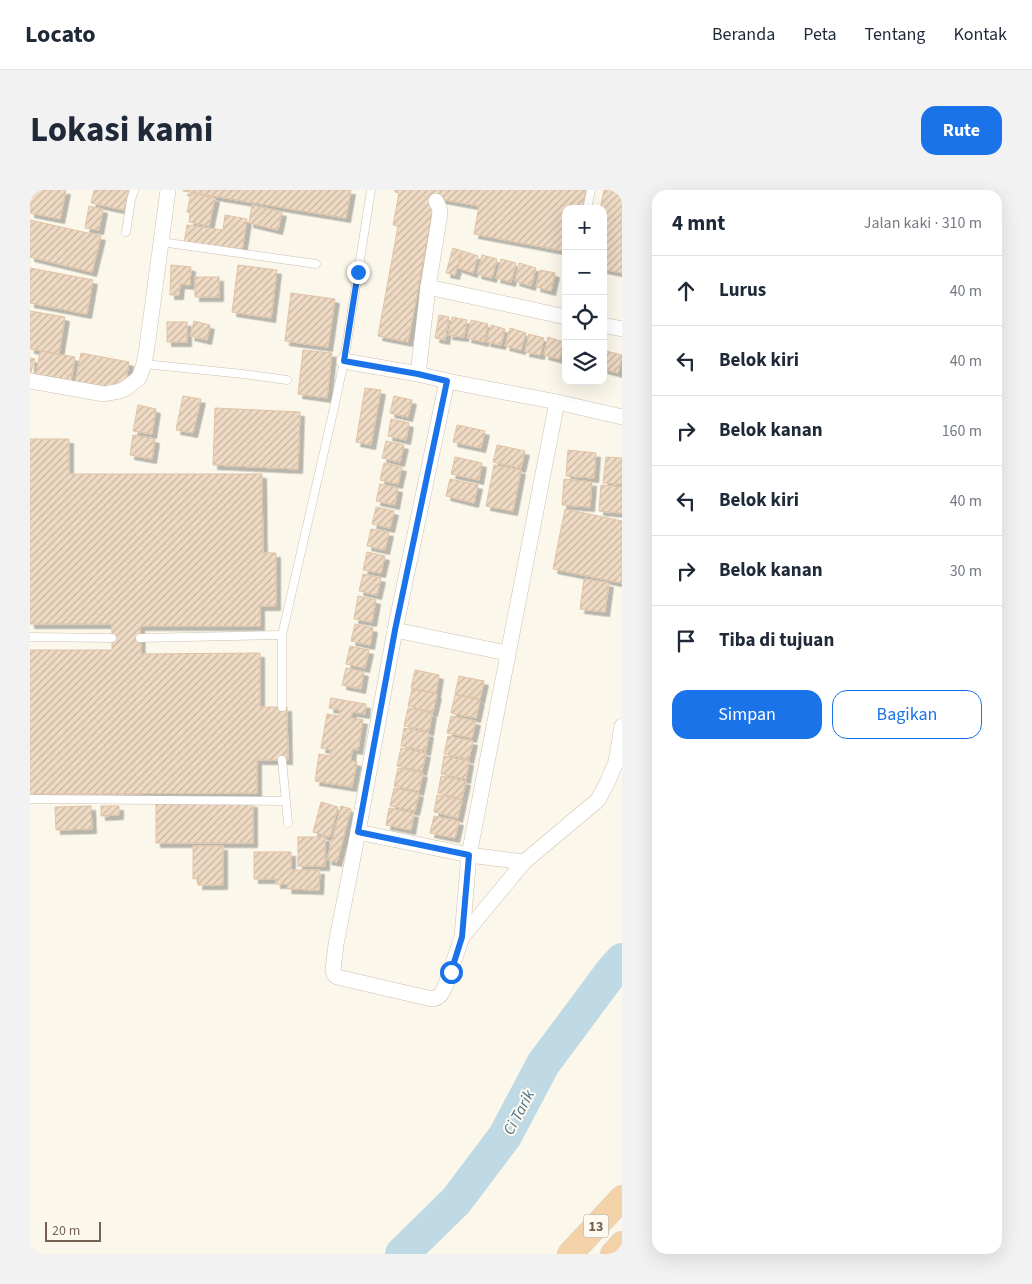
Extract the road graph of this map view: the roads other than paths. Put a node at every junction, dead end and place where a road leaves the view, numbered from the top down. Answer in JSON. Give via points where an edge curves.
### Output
{"nodes":[{"id":1,"x":134,"y":190,"type":"edge"},
{"id":2,"x":168,"y":190,"type":"edge"},
{"id":3,"x":371,"y":190,"type":"edge"},
{"id":4,"x":591,"y":190,"type":"edge"},
{"id":5,"x":436,"y":201,"type":"dead end"},
{"id":6,"x":588,"y":205,"type":"edge"},
{"id":7,"x":126,"y":232,"type":"dead end"},
{"id":8,"x":161,"y":242,"type":"junction"},
{"id":9,"x":316,"y":264,"type":"dead end"},
{"id":10,"x":428,"y":286,"type":"junction"},
{"id":11,"x":562,"y":316,"type":"edge"},
{"id":12,"x":607,"y":326,"type":"edge"},
{"id":13,"x":622,"y":330,"type":"edge"},
{"id":14,"x":344,"y":361,"type":"junction"},
{"id":15,"x":144,"y":364,"type":"junction"},
{"id":16,"x":418,"y":374,"type":"junction"},
{"id":17,"x":287,"y":380,"type":"dead end"},
{"id":18,"x":30,"y":381,"type":"edge"},
{"id":19,"x":447,"y":381,"type":"junction"},
{"id":20,"x":557,"y":402,"type":"junction"},
{"id":21,"x":622,"y":417,"type":"edge"},
{"id":22,"x":395,"y":630,"type":"junction"},
{"id":23,"x":30,"y":636,"type":"edge"},
{"id":24,"x":282,"y":636,"type":"junction"},
{"id":25,"x":112,"y":638,"type":"dead end"},
{"id":26,"x":140,"y":638,"type":"dead end"},
{"id":27,"x":507,"y":654,"type":"junction"},
{"id":28,"x":282,"y":707,"type":"dead end"},
{"id":29,"x":622,"y":726,"type":"edge"},
{"id":30,"x":619,"y":758,"type":"edge"},
{"id":31,"x":282,"y":760,"type":"dead end"},
{"id":32,"x":30,"y":799,"type":"edge"},
{"id":33,"x":286,"y":801,"type":"junction"},
{"id":34,"x":288,"y":823,"type":"dead end"},
{"id":35,"x":358,"y":832,"type":"junction"},
{"id":36,"x":469,"y":855,"type":"junction"},
{"id":37,"x":524,"y":862,"type":"junction"},
{"id":38,"x":462,"y":937,"type":"junction"},
{"id":39,"x":622,"y":1198,"type":"edge"},
{"id":40,"x":622,"y":1244,"type":"edge"},
{"id":41,"x":570,"y":1254,"type":"edge"},
{"id":42,"x":613,"y":1254,"type":"edge"}],
"edges":[{"from":1,"to":7,"type":"lane"},
{"from":2,"to":8,"type":"street"},
{"from":3,"to":14,"type":"lane"},
{"from":4,"to":6,"type":"lane"},
{"from":5,"to":10,"type":"street","via":[[440,213]]},
{"from":8,"to":9,"type":"lane"},
{"from":8,"to":15,"type":"street"},
{"from":10,"to":11,"type":"street"},
{"from":10,"to":16,"type":"street"},
{"from":12,"to":13,"type":"street"},
{"from":14,"to":16,"type":"street"},
{"from":14,"to":24,"type":"lane"},
{"from":15,"to":17,"type":"lane"},
{"from":15,"to":18,"type":"street","via":[[139,378],[113,393]]},
{"from":16,"to":19,"type":"street"},
{"from":19,"to":20,"type":"street"},
{"from":19,"to":22,"type":"street"},
{"from":20,"to":21,"type":"street"},
{"from":20,"to":27,"type":"street"},
{"from":22,"to":27,"type":"street"},
{"from":22,"to":35,"type":"street"},
{"from":23,"to":25,"type":"lane"},
{"from":24,"to":26,"type":"lane"},
{"from":24,"to":28,"type":"lane"},
{"from":27,"to":36,"type":"street"},
{"from":29,"to":30,"type":"street"},
{"from":30,"to":37,"type":"street","via":[[598,800]]},
{"from":31,"to":33,"type":"lane"},
{"from":32,"to":33,"type":"lane"},
{"from":33,"to":34,"type":"lane"},
{"from":35,"to":36,"type":"street"},
{"from":35,"to":38,"type":"street","via":[[336,944],[334,974],[437,998],[445,987]]},
{"from":36,"to":37,"type":"street"},
{"from":36,"to":38,"type":"street"},
{"from":37,"to":38,"type":"street"},
{"from":39,"to":41,"type":"highway","number":"13"},
{"from":40,"to":42,"type":"highway","number":"13"}]}
